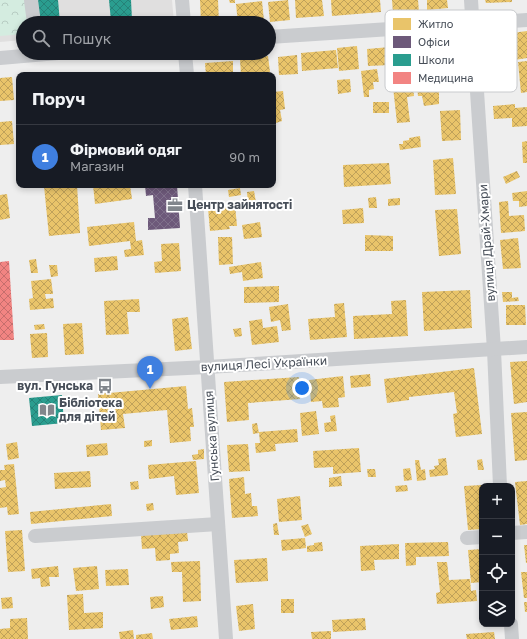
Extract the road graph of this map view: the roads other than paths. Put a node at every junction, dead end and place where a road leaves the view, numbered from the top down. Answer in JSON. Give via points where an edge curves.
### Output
{"nodes":[{"id":1,"x":31,"y":0,"type":"edge"},
{"id":2,"x":182,"y":0,"type":"edge"},
{"id":3,"x":471,"y":0,"type":"edge"},
{"id":4,"x":472,"y":10,"type":"edge"},
{"id":5,"x":33,"y":16,"type":"edge"},
{"id":6,"x":183,"y":16,"type":"edge"},
{"id":7,"x":527,"y":20,"type":"edge"},
{"id":8,"x":517,"y":21,"type":"edge"},
{"id":9,"x":385,"y":30,"type":"edge"},
{"id":10,"x":276,"y":37,"type":"edge"},
{"id":11,"x":16,"y":56,"type":"edge"},
{"id":12,"x":0,"y":58,"type":"edge"},
{"id":13,"x":186,"y":60,"type":"edge"},
{"id":14,"x":187,"y":72,"type":"edge"},
{"id":15,"x":477,"y":92,"type":"edge"},
{"id":16,"x":195,"y":188,"type":"edge"},
{"id":17,"x":527,"y":347,"type":"edge"},
{"id":18,"x":494,"y":350,"type":"junction"},
{"id":19,"x":208,"y":367,"type":"junction"},
{"id":20,"x":0,"y":377,"type":"edge"},
{"id":21,"x":500,"y":483,"type":"edge"},
{"id":22,"x":218,"y":524,"type":"junction"},
{"id":23,"x":527,"y":532,"type":"edge"},
{"id":24,"x":515,"y":533,"type":"edge"},
{"id":25,"x":35,"y":536,"type":"dead end"},
{"id":26,"x":479,"y":536,"type":"edge"},
{"id":27,"x":467,"y":538,"type":"dead end"},
{"id":28,"x":511,"y":627,"type":"edge"},
{"id":29,"x":226,"y":639,"type":"edge"},
{"id":30,"x":512,"y":639,"type":"edge"}],
"edges":[{"from":1,"to":5,"type":"street"},
{"from":2,"to":6,"type":"street"},
{"from":3,"to":4,"type":"street","name":"вулиця Драй-Хмари"},
{"from":7,"to":8,"type":"street"},
{"from":9,"to":10,"type":"street"},
{"from":11,"to":12,"type":"street"},
{"from":13,"to":14,"type":"street"},
{"from":15,"to":18,"type":"street","name":"вулиця Драй-Хмари"},
{"from":16,"to":19,"type":"street","name":"Гунська вулиця"},
{"from":17,"to":18,"type":"street","name":"вулиця Лесі Українки"},
{"from":18,"to":19,"type":"street","name":"вулиця Лесі Українки"},
{"from":18,"to":21,"type":"street","name":"вулиця Драй-Хмари"},
{"from":19,"to":20,"type":"street","name":"вулиця Лесі Українки"},
{"from":19,"to":22,"type":"street","name":"Гунська вулиця"},
{"from":22,"to":25,"type":"street"},
{"from":22,"to":29,"type":"street","name":"Гунська вулиця"},
{"from":23,"to":24,"type":"street"},
{"from":26,"to":27,"type":"street"},
{"from":28,"to":30,"type":"street"}]}
